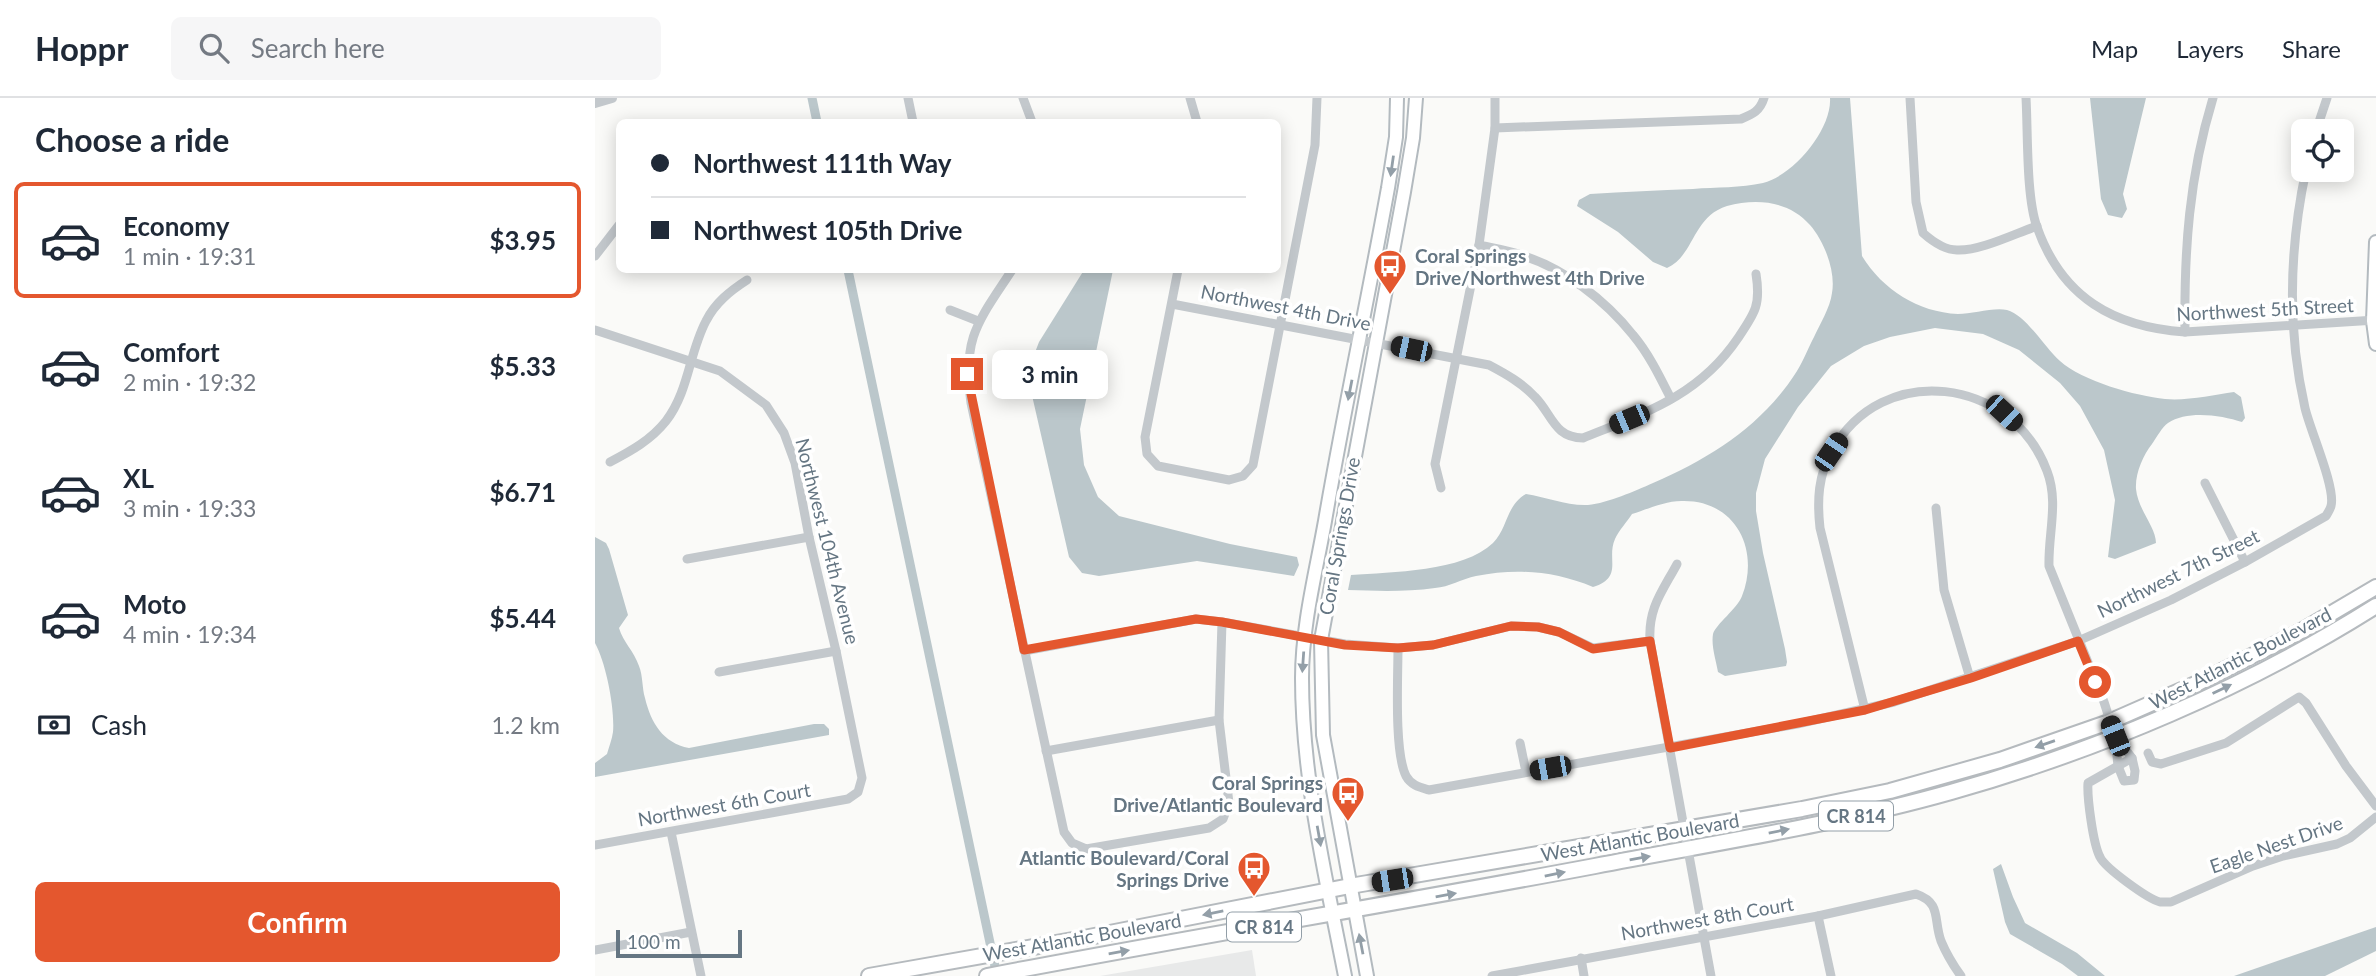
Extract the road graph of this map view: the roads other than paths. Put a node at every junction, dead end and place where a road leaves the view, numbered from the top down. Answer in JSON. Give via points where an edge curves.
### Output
{"nodes":[{"id":1,"x":612,"y":98,"type":"edge"},
{"id":2,"x":908,"y":98,"type":"edge"},
{"id":3,"x":1023,"y":98,"type":"edge"},
{"id":4,"x":1191,"y":98,"type":"edge"},
{"id":5,"x":1317,"y":98,"type":"edge"},
{"id":6,"x":1397,"y":98,"type":"edge"},
{"id":7,"x":1416,"y":98,"type":"edge"},
{"id":8,"x":1495,"y":98,"type":"edge"},
{"id":9,"x":1764,"y":98,"type":"edge"},
{"id":10,"x":1910,"y":98,"type":"edge"},
{"id":11,"x":2026,"y":98,"type":"edge"},
{"id":12,"x":2213,"y":98,"type":"edge"},
{"id":13,"x":2327,"y":98,"type":"edge"},
{"id":14,"x":595,"y":103,"type":"edge"},
{"id":15,"x":912,"y":119,"type":"edge"},
{"id":16,"x":1031,"y":119,"type":"edge"},
{"id":17,"x":1196,"y":119,"type":"edge"},
{"id":18,"x":2320,"y":119,"type":"edge"},
{"id":19,"x":1495,"y":128,"type":"junction"},
{"id":20,"x":2303,"y":182,"type":"edge"},
{"id":21,"x":2037,"y":226,"type":"junction"},
{"id":22,"x":616,"y":229,"type":"edge"},
{"id":23,"x":2376,"y":242,"type":"edge"},
{"id":24,"x":1479,"y":245,"type":"junction"},
{"id":25,"x":595,"y":256,"type":"edge"},
{"id":26,"x":1010,"y":273,"type":"edge"},
{"id":27,"x":1177,"y":273,"type":"edge"},
{"id":28,"x":1756,"y":274,"type":"dead end"},
{"id":29,"x":747,"y":280,"type":"dead end"},
{"id":30,"x":1172,"y":304,"type":"junction"},
{"id":31,"x":950,"y":310,"type":"dead end"},
{"id":32,"x":978,"y":321,"type":"junction"},
{"id":33,"x":2375,"y":321,"type":"edge"},
{"id":34,"x":1281,"y":325,"type":"junction"},
{"id":35,"x":2292,"y":327,"type":"junction"},
{"id":36,"x":595,"y":330,"type":"edge"},
{"id":37,"x":2185,"y":332,"type":"junction"},
{"id":38,"x":1360,"y":340,"type":"junction"},
{"id":39,"x":1376,"y":342,"type":"junction"},
{"id":40,"x":2376,"y":344,"type":"edge"},
{"id":41,"x":1455,"y":358,"type":"junction"},
{"id":42,"x":692,"y":362,"type":"junction"},
{"id":43,"x":1671,"y":399,"type":"junction"},
{"id":44,"x":610,"y":462,"type":"dead end"},
{"id":45,"x":2205,"y":483,"type":"dead end"},
{"id":46,"x":1441,"y":488,"type":"dead end"},
{"id":47,"x":1936,"y":508,"type":"dead end"},
{"id":48,"x":809,"y":537,"type":"junction"},
{"id":49,"x":687,"y":559,"type":"dead end"},
{"id":50,"x":2245,"y":562,"type":"junction"},
{"id":51,"x":1678,"y":564,"type":"dead end"},
{"id":52,"x":2376,"y":587,"type":"edge"},
{"id":53,"x":2376,"y":606,"type":"edge"},
{"id":54,"x":1222,"y":622,"type":"junction"},
{"id":55,"x":1304,"y":636,"type":"junction"},
{"id":56,"x":1321,"y":640,"type":"junction"},
{"id":57,"x":1650,"y":641,"type":"junction"},
{"id":58,"x":2078,"y":641,"type":"junction"},
{"id":59,"x":1398,"y":648,"type":"junction"},
{"id":60,"x":1024,"y":650,"type":"junction"},
{"id":61,"x":837,"y":651,"type":"junction"},
{"id":62,"x":719,"y":672,"type":"dead end"},
{"id":63,"x":1971,"y":678,"type":"junction"},
{"id":64,"x":1865,"y":710,"type":"junction"},
{"id":65,"x":1219,"y":720,"type":"junction"},
{"id":66,"x":2109,"y":722,"type":"junction"},
{"id":67,"x":2115,"y":736,"type":"junction"},
{"id":68,"x":1520,"y":743,"type":"dead end"},
{"id":69,"x":1670,"y":748,"type":"junction"},
{"id":70,"x":1046,"y":751,"type":"junction"},
{"id":71,"x":2148,"y":753,"type":"dead end"},
{"id":72,"x":2131,"y":758,"type":"junction"},
{"id":73,"x":2118,"y":766,"type":"junction"},
{"id":74,"x":1526,"y":772,"type":"junction"},
{"id":75,"x":858,"y":792,"type":"joint"},
{"id":76,"x":2376,"y":806,"type":"edge"},
{"id":77,"x":2376,"y":817,"type":"edge"},
{"id":78,"x":1684,"y":830,"type":"junction"},
{"id":79,"x":671,"y":832,"type":"junction"},
{"id":80,"x":595,"y":845,"type":"edge"},
{"id":81,"x":1688,"y":849,"type":"junction"},
{"id":82,"x":1350,"y":886,"type":"junction"},
{"id":83,"x":1328,"y":891,"type":"junction"},
{"id":84,"x":1355,"y":911,"type":"junction"},
{"id":85,"x":1333,"y":915,"type":"junction"},
{"id":86,"x":1818,"y":916,"type":"junction"},
{"id":87,"x":691,"y":932,"type":"junction"},
{"id":88,"x":1704,"y":936,"type":"junction"},
{"id":89,"x":595,"y":950,"type":"edge"},
{"id":90,"x":1581,"y":958,"type":"junction"},
{"id":91,"x":701,"y":976,"type":"edge"},
{"id":92,"x":869,"y":976,"type":"edge"},
{"id":93,"x":987,"y":976,"type":"edge"},
{"id":94,"x":1345,"y":976,"type":"edge"},
{"id":95,"x":1367,"y":976,"type":"edge"},
{"id":96,"x":1492,"y":976,"type":"edge"},
{"id":97,"x":1584,"y":976,"type":"edge"},
{"id":98,"x":1711,"y":976,"type":"edge"},
{"id":99,"x":1831,"y":976,"type":"edge"},
{"id":100,"x":1961,"y":976,"type":"edge"}],
"edges":[{"from":1,"to":14,"type":"street"},
{"from":2,"to":15,"type":"street"},
{"from":3,"to":16,"type":"street"},
{"from":4,"to":17,"type":"street"},
{"from":5,"to":34,"type":"street","via":[[1315,145]]},
{"from":6,"to":38,"type":"main road","name":"Coral Springs Drive","one_way":true,"via":[[1396,137]]},
{"from":7,"to":39,"type":"main road","name":"Coral Springs Drive","via":[[1411,152]]},
{"from":8,"to":19,"type":"street"},
{"from":9,"to":19,"type":"street","via":[[1761,108],[1741,119]]},
{"from":10,"to":21,"type":"street","via":[[1916,202],[1923,233],[1955,250]]},
{"from":11,"to":21,"type":"street","name":"Northwest 5th Street"},
{"from":12,"to":37,"type":"street","via":[[2193,174],[2187,223]]},
{"from":13,"to":18,"type":"street"},
{"from":19,"to":24,"type":"street"},
{"from":20,"to":35,"type":"street","via":[[2291,261]]},
{"from":21,"to":37,"type":"street","name":"Northwest 5th Street","via":[[2060,272],[2101,310],[2156,330]]},
{"from":22,"to":25,"type":"street"},
{"from":23,"to":33,"type":"main road"},
{"from":24,"to":41,"type":"street"},
{"from":24,"to":43,"type":"street","via":[[1522,255],[1578,283],[1633,335]]},
{"from":26,"to":32,"type":"street"},
{"from":27,"to":30,"type":"street"},
{"from":28,"to":43,"type":"street","via":[[1760,295],[1747,325],[1715,367]]},
{"from":29,"to":42,"type":"street","via":[[714,308],[704,323]]},
{"from":30,"to":34,"type":"street","name":"Northwest 4th Drive"},
{"from":30,"to":34,"type":"street","via":[[1145,437],[1147,454],[1158,466],[1229,480],[1243,476],[1253,465]]},
{"from":31,"to":32,"type":"street"},
{"from":32,"to":60,"type":"street","via":[[969,346],[967,374]]},
{"from":33,"to":35,"type":"street","name":"Northwest 5th Street"},
{"from":33,"to":40,"type":"main road"},
{"from":34,"to":38,"type":"street","name":"Northwest 4th Drive"},
{"from":35,"to":37,"type":"street","name":"Northwest 5th Street"},
{"from":35,"to":50,"type":"street","name":"Northwest 7th Street","via":[[2305,411],[2332,505],[2326,516]]},
{"from":36,"to":42,"type":"street","name":"Northwest 104th Avenue"},
{"from":38,"to":39,"type":"street","name":"Northwest 4th Drive"},
{"from":38,"to":55,"type":"main road","name":"Coral Springs Drive","one_way":true},
{"from":39,"to":41,"type":"street","name":"Northwest 4th Drive"},
{"from":39,"to":56,"type":"main road","name":"Coral Springs Drive"},
{"from":41,"to":43,"type":"street","name":"Northwest 4th Drive","via":[[1489,365],[1515,379],[1537,398],[1560,432],[1572,438],[1583,438]]},
{"from":41,"to":46,"type":"street","via":[[1435,464]]},
{"from":42,"to":44,"type":"street","via":[[680,399],[667,420],[652,436]]},
{"from":42,"to":48,"type":"street","name":"Northwest 104th Avenue","via":[[720,371],[766,405],[795,463]]},
{"from":45,"to":50,"type":"street"},
{"from":47,"to":63,"type":"street","via":[[1944,590]]},
{"from":48,"to":49,"type":"street"},
{"from":48,"to":61,"type":"street","name":"Northwest 104th Avenue"},
{"from":50,"to":58,"type":"street","name":"Northwest 7th Street"},
{"from":51,"to":57,"type":"street","via":[[1653,607]]},
{"from":52,"to":66,"type":"main road","name":"West Atlantic Boulevard","number":"CR 814","via":[[2223,671]]},
{"from":67,"to":53,"type":"main road","name":"West Atlantic Boulevard","number":"CR 814","one_way":true,"via":[[2301,650]]},
{"from":54,"to":55,"type":"street"},
{"from":54,"to":60,"type":"street","via":[[1167,623]]},
{"from":54,"to":65,"type":"street"},
{"from":55,"to":56,"type":"street"},
{"from":55,"to":83,"type":"main road","name":"Coral Springs Drive","one_way":true,"via":[[1303,738]]},
{"from":56,"to":59,"type":"street"},
{"from":56,"to":82,"type":"main road","name":"Coral Springs Drive","via":[[1324,735]]},
{"from":57,"to":59,"type":"street","via":[[1593,649],[1559,632],[1511,626],[1433,645]]},
{"from":57,"to":69,"type":"street"},
{"from":58,"to":63,"type":"street","name":"Northwest 7th Street"},
{"from":58,"to":64,"type":"street","via":[[2049,566],[2053,494],[2048,472],[2025,432],[1983,400],[1959,393],[1934,390],[1886,401],[1863,415],[1831,452],[1818,503],[1820,528]]},
{"from":58,"to":66,"type":"street"},
{"from":59,"to":74,"type":"street","name":"Northwest 7th Street","via":[[1402,765],[1415,786],[1429,790]]},
{"from":60,"to":70,"type":"street"},
{"from":61,"to":62,"type":"street"},
{"from":61,"to":75,"type":"street","name":"Northwest 104th Avenue","via":[[862,778]]},
{"from":63,"to":64,"type":"street","name":"Northwest 7th Street"},
{"from":64,"to":69,"type":"street","name":"Northwest 7th Street"},
{"from":65,"to":70,"type":"street"},
{"from":65,"to":70,"type":"street","via":[[1229,803],[1223,819],[1209,828],[1086,849],[1072,843],[1064,832]]},
{"from":66,"to":67,"type":"street"},
{"from":66,"to":78,"type":"main road","name":"West Atlantic Boulevard","number":"CR 814","one_way":true,"via":[[1890,791]]},
{"from":67,"to":72,"type":"street"},
{"from":67,"to":73,"type":"street"},
{"from":81,"to":67,"type":"main road","name":"West Atlantic Boulevard","number":"CR 814","one_way":true,"via":[[1953,792]]},
{"from":68,"to":74,"type":"street"},
{"from":69,"to":74,"type":"street","name":"Northwest 7th Street"},
{"from":69,"to":78,"type":"street"},
{"from":71,"to":76,"type":"street","via":[[2152,762],[2161,764],[2226,743],[2299,696]]},
{"from":72,"to":73,"type":"street","name":"Eagle Nest Drive"},
{"from":72,"to":73,"type":"street","via":[[2134,780],[2124,781]]},
{"from":73,"to":77,"type":"street","name":"Eagle Nest Drive","via":[[2088,783],[2099,856],[2105,865],[2161,902],[2171,902],[2283,856],[2337,844]]},
{"from":75,"to":79,"type":"street","name":"Northwest 6th Court","via":[[849,799]]},
{"from":78,"to":81,"type":"street"},
{"from":78,"to":82,"type":"main road","name":"West Atlantic Boulevard","number":"CR 814"},
{"from":79,"to":80,"type":"street","name":"Northwest 6th Court"},
{"from":79,"to":87,"type":"street"},
{"from":84,"to":81,"type":"main road","name":"West Atlantic Boulevard","number":"CR 814","one_way":true},
{"from":81,"to":88,"type":"street"},
{"from":82,"to":83,"type":"main road","name":"West Atlantic Boulevard","number":"CR 814"},
{"from":82,"to":84,"type":"main road","name":"Coral Springs Drive"},
{"from":83,"to":85,"type":"main road","name":"Coral Springs Drive"},
{"from":83,"to":92,"type":"main road","name":"West Atlantic Boulevard","number":"CR 814","one_way":true},
{"from":84,"to":85,"type":"main road","name":"West Atlantic Boulevard","number":"CR 814"},
{"from":95,"to":84,"type":"main road","name":"Coral Springs Drive","one_way":true},
{"from":93,"to":85,"type":"main road","name":"West Atlantic Boulevard","number":"CR 814","one_way":true},
{"from":85,"to":94,"type":"main road","name":"Coral Springs Drive"},
{"from":86,"to":88,"type":"street","name":"Northwest 8th Court"},
{"from":86,"to":99,"type":"street"},
{"from":86,"to":100,"type":"street","name":"Northwest 8th Court","via":[[1916,894],[1926,897],[1934,905],[1940,939]]},
{"from":87,"to":89,"type":"street"},
{"from":87,"to":91,"type":"street"},
{"from":88,"to":90,"type":"street","name":"Northwest 8th Court"},
{"from":88,"to":98,"type":"street"},
{"from":90,"to":96,"type":"street","name":"Northwest 8th Court"},
{"from":90,"to":97,"type":"street"}]}
